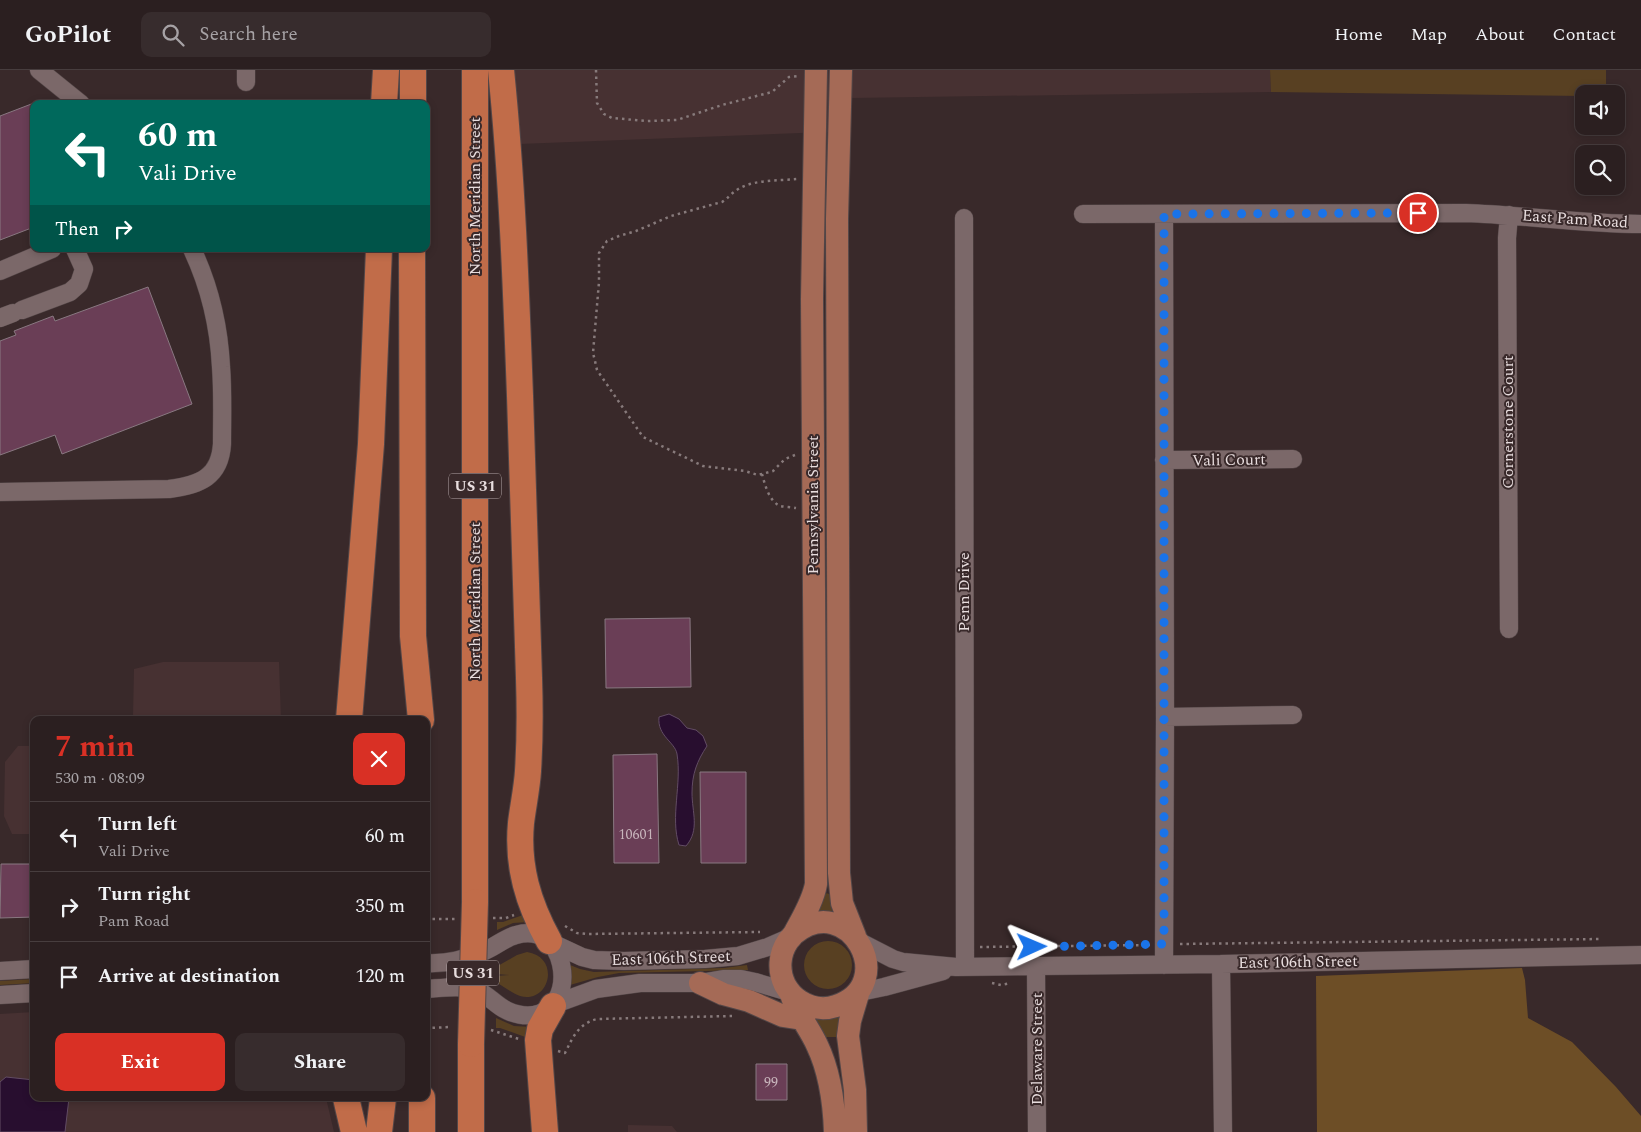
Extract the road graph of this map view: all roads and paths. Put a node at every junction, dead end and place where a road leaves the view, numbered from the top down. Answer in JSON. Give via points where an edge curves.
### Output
{"nodes":[{"id":1,"x":39,"y":70,"type":"edge"},
{"id":2,"x":386,"y":70,"type":"edge"},
{"id":3,"x":413,"y":70,"type":"edge"},
{"id":4,"x":475,"y":70,"type":"edge"},
{"id":5,"x":501,"y":70,"type":"edge"},
{"id":6,"x":596,"y":70,"type":"edge"},
{"id":7,"x":841,"y":70,"type":"edge"},
{"id":8,"x":808,"y":73,"type":"edge"},
{"id":9,"x":76,"y":100,"type":"edge"},
{"id":10,"x":384,"y":100,"type":"edge"},
{"id":11,"x":412,"y":100,"type":"edge"},
{"id":12,"x":798,"y":178,"type":"dead end"},
{"id":13,"x":1083,"y":214,"type":"dead end"},
{"id":14,"x":1164,"y":214,"type":"junction"},
{"id":15,"x":1509,"y":215,"type":"junction"},
{"id":16,"x":964,"y":218,"type":"dead end"},
{"id":17,"x":1641,"y":224,"type":"edge"},
{"id":18,"x":45,"y":252,"type":"edge"},
{"id":19,"x":76,"y":252,"type":"edge"},
{"id":20,"x":193,"y":252,"type":"edge"},
{"id":21,"x":379,"y":252,"type":"edge"},
{"id":22,"x":412,"y":252,"type":"edge"},
{"id":23,"x":0,"y":270,"type":"edge"},
{"id":24,"x":12,"y":314,"type":"edge"},
{"id":25,"x":798,"y":454,"type":"dead end"},
{"id":26,"x":1293,"y":459,"type":"dead end"},
{"id":27,"x":1164,"y":460,"type":"junction"},
{"id":28,"x":762,"y":474,"type":"junction"},
{"id":29,"x":0,"y":492,"type":"edge"},
{"id":30,"x":798,"y":508,"type":"dead end"},
{"id":31,"x":1509,"y":629,"type":"dead end"},
{"id":32,"x":413,"y":636,"type":"junction"},
{"id":33,"x":1293,"y":715,"type":"dead end"},
{"id":34,"x":349,"y":716,"type":"edge"},
{"id":35,"x":406,"y":716,"type":"edge"},
{"id":36,"x":421,"y":716,"type":"edge"},
{"id":37,"x":1165,"y":717,"type":"junction"},
{"id":38,"x":762,"y":932,"type":"dead end"},
{"id":39,"x":554,"y":936,"type":"junction"},
{"id":40,"x":792,"y":936,"type":"junction"},
{"id":41,"x":857,"y":938,"type":"junction"},
{"id":42,"x":1602,"y":939,"type":"dead end"},
{"id":43,"x":1164,"y":944,"type":"junction"},
{"id":44,"x":976,"y":948,"type":"dead end"},
{"id":45,"x":1641,"y":955,"type":"edge"},
{"id":46,"x":430,"y":963,"type":"edge"},
{"id":47,"x":1221,"y":964,"type":"junction"},
{"id":48,"x":1164,"y":965,"type":"junction"},
{"id":49,"x":960,"y":966,"type":"junction"},
{"id":50,"x":1036,"y":966,"type":"junction"},
{"id":51,"x":30,"y":969,"type":"edge"},
{"id":52,"x":0,"y":972,"type":"edge"},
{"id":53,"x":700,"y":983,"type":"junction"},
{"id":54,"x":430,"y":989,"type":"edge"},
{"id":55,"x":30,"y":993,"type":"edge"},
{"id":56,"x":790,"y":993,"type":"junction"},
{"id":57,"x":859,"y":993,"type":"junction"},
{"id":58,"x":0,"y":995,"type":"edge"},
{"id":59,"x":554,"y":1005,"type":"junction"},
{"id":60,"x":734,"y":1016,"type":"dead end"},
{"id":61,"x":802,"y":1019,"type":"junction"},
{"id":62,"x":558,"y":1051,"type":"dead end"},
{"id":63,"x":347,"y":1101,"type":"edge"},
{"id":64,"x":422,"y":1101,"type":"edge"},
{"id":65,"x":354,"y":1132,"type":"edge"},
{"id":66,"x":422,"y":1132,"type":"edge"},
{"id":67,"x":471,"y":1132,"type":"edge"},
{"id":68,"x":545,"y":1132,"type":"edge"},
{"id":69,"x":835,"y":1132,"type":"edge"},
{"id":70,"x":856,"y":1132,"type":"edge"},
{"id":71,"x":1037,"y":1132,"type":"edge"},
{"id":72,"x":1223,"y":1132,"type":"edge"}],
"edges":[{"from":1,"to":9,"type":"street"},
{"from":2,"to":10,"type":"highway"},
{"from":3,"to":11,"type":"highway"},
{"from":4,"to":67,"type":"highway","name":"North Meridian Street","number":"US 31","bridge":true,"via":[[475,902]]},
{"from":5,"to":39,"type":"highway","via":[[516,281],[529,687],[528,770],[520,856],[530,901]]},
{"from":6,"to":8,"type":"path","via":[[597,103],[604,114],[612,118],[647,121],[677,120],[772,92],[789,77]]},
{"from":7,"to":41,"type":"main road","name":"Pennsylvania Street","via":[[837,219],[839,873],[842,903]]},
{"from":8,"to":40,"type":"main road","name":"Pennsylvania Street","via":[[816,884],[812,900]]},
{"from":12,"to":28,"type":"path","via":[[752,184],[733,192],[722,202],[671,216],[607,241],[599,253],[593,353],[597,370],[643,437],[704,466]]},
{"from":13,"to":14,"type":"street","name":"East Pam Road"},
{"from":14,"to":15,"type":"street","name":"East Pam Road"},
{"from":14,"to":27,"type":"street"},
{"from":15,"to":17,"type":"street","name":"East Pam Road"},
{"from":15,"to":31,"type":"street","name":"Cornerstone Court"},
{"from":16,"to":49,"type":"street","name":"Penn Drive"},
{"from":18,"to":23,"type":"street"},
{"from":19,"to":24,"type":"street","via":[[84,269],[79,284],[70,292]]},
{"from":20,"to":29,"type":"street","via":[[212,308],[222,369],[222,444],[221,456],[214,470],[202,481],[169,490]]},
{"from":21,"to":34,"type":"highway","via":[[371,444]]},
{"from":22,"to":32,"type":"highway"},
{"from":25,"to":28,"type":"path","via":[[785,459],[773,472]]},
{"from":26,"to":27,"type":"street","name":"Vali Court"},
{"from":27,"to":37,"type":"street"},
{"from":28,"to":30,"type":"path","via":[[765,487],[779,506]]},
{"from":32,"to":35,"type":"highway"},
{"from":32,"to":36,"type":"highway"},
{"from":33,"to":37,"type":"street"},
{"from":37,"to":43,"type":"street"},
{"from":38,"to":39,"type":"path","via":[[577,933]]},
{"from":39,"to":40,"type":"street","name":"East 106th Street","via":[[582,957],[624,961],[738,956]]},
{"from":39,"to":46,"type":"street","name":"East 106th Street","via":[[516,935],[470,957]]},
{"from":39,"to":59,"type":"street","via":[[562,987]]},
{"from":40,"to":41,"type":"main road","via":[[806,926],[822,922],[845,928]]},
{"from":40,"to":56,"type":"main road","via":[[780,962]]},
{"from":41,"to":49,"type":"street","name":"East 106th Street","via":[[903,962]]},
{"from":41,"to":57,"type":"main road","via":[[866,963]]},
{"from":42,"to":43,"type":"path"},
{"from":43,"to":44,"type":"path"},
{"from":43,"to":48,"type":"street"},
{"from":45,"to":47,"type":"street","name":"East 106th Street"},
{"from":47,"to":48,"type":"street","name":"East 106th Street"},
{"from":47,"to":72,"type":"street"},
{"from":48,"to":50,"type":"street","name":"East 106th Street"},
{"from":49,"to":50,"type":"street","name":"East 106th Street"},
{"from":49,"to":57,"type":"street","name":"East 106th Street"},
{"from":50,"to":71,"type":"street","name":"Delaware Street"},
{"from":51,"to":52,"type":"street"},
{"from":53,"to":56,"type":"street","name":"East 106th Street","via":[[740,979]]},
{"from":53,"to":59,"type":"street","name":"East 106th Street","via":[[632,984],[596,989]]},
{"from":53,"to":61,"type":"main road","via":[[783,1016]]},
{"from":54,"to":59,"type":"street","name":"East 106th Street","via":[[468,988],[520,1015],[533,1015]]},
{"from":55,"to":58,"type":"street"},
{"from":56,"to":57,"type":"main road","via":[[805,1004],[824,1008],[842,1004]]},
{"from":56,"to":61,"type":"main road"},
{"from":57,"to":70,"type":"main road","via":[[848,1036]]},
{"from":59,"to":68,"type":"highway","via":[[540,1029],[538,1040]]},
{"from":60,"to":62,"type":"path","via":[[597,1019],[578,1030],[565,1054]]},
{"from":61,"to":69,"type":"main road","via":[[824,1062]]},
{"from":63,"to":65,"type":"highway"},
{"from":64,"to":66,"type":"highway"}]}
